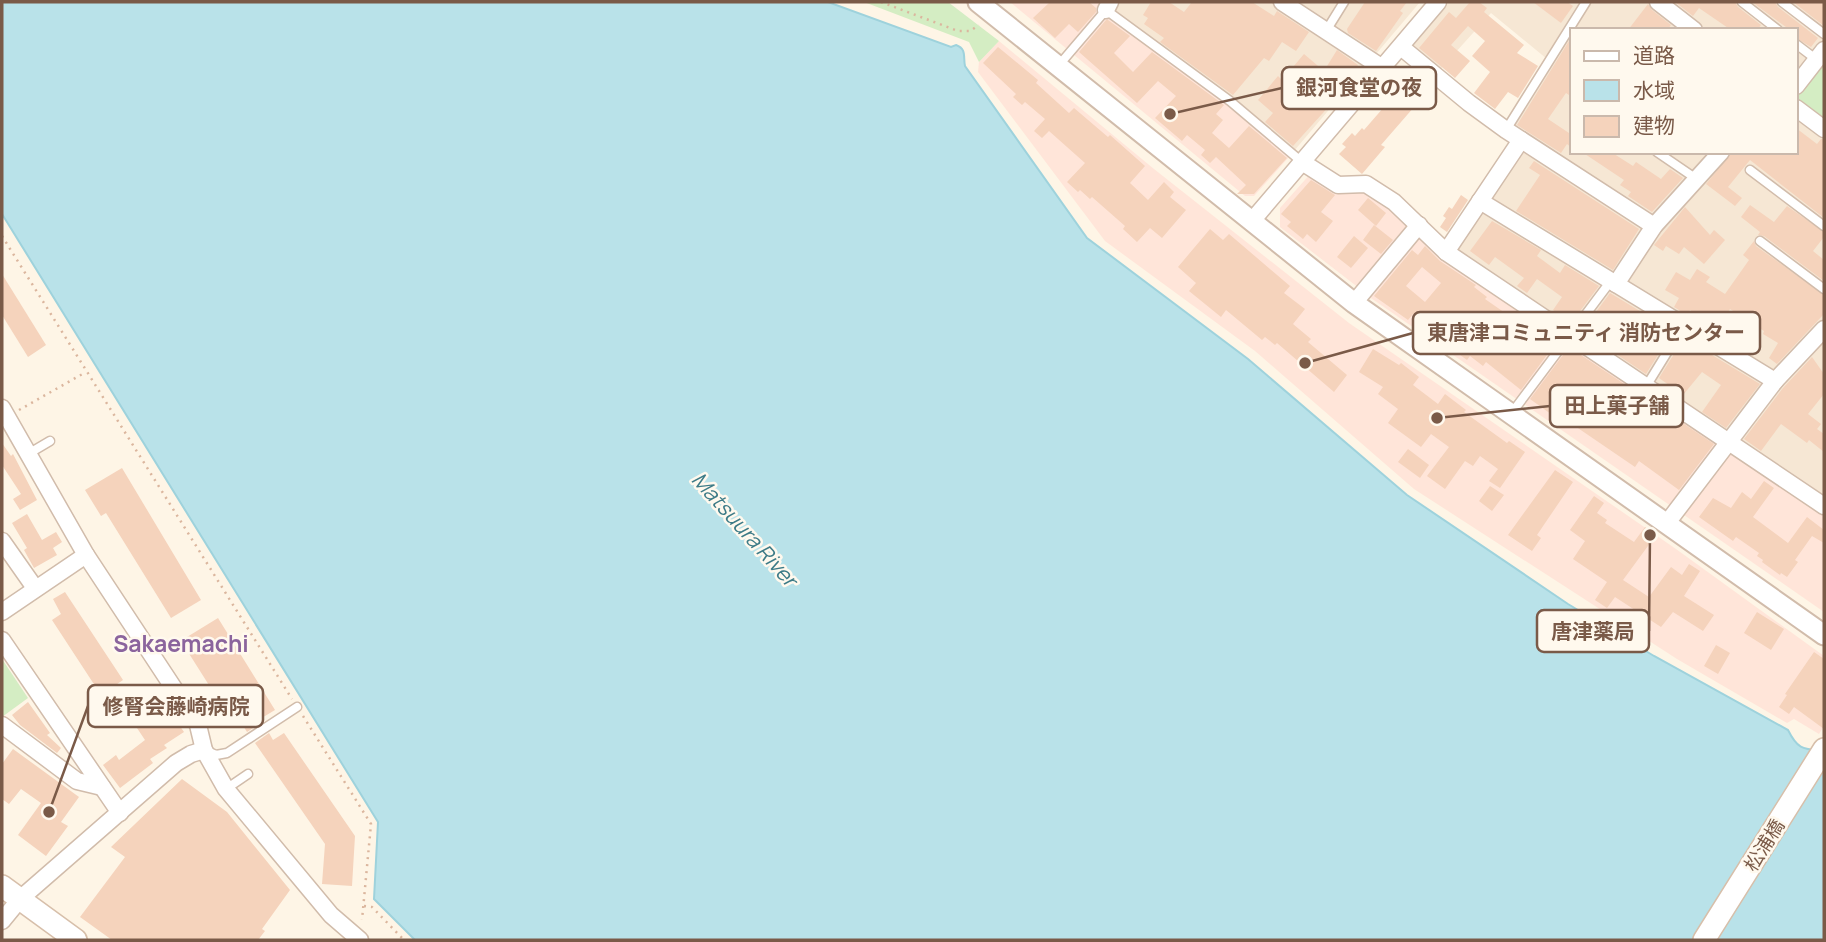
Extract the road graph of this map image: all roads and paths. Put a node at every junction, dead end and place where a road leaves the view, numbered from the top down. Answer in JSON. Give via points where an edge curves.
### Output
{"nodes":[{"id":1,"x":881,"y":2,"type":"edge"},
{"id":2,"x":978,"y":2,"type":"edge"},
{"id":3,"x":1282,"y":2,"type":"edge"},
{"id":4,"x":1344,"y":2,"type":"edge"},
{"id":5,"x":1438,"y":2,"type":"edge"},
{"id":6,"x":1586,"y":2,"type":"edge"},
{"id":7,"x":1658,"y":2,"type":"edge"},
{"id":8,"x":1742,"y":2,"type":"edge"},
{"id":9,"x":1782,"y":2,"type":"edge"},
{"id":10,"x":1108,"y":6,"type":"edge"},
{"id":11,"x":982,"y":23,"type":"dead end"},
{"id":12,"x":1691,"y":28,"type":"edge"},
{"id":13,"x":1775,"y":28,"type":"edge"},
{"id":14,"x":1326,"y":31,"type":"junction"},
{"id":15,"x":1824,"y":34,"type":"edge"},
{"id":16,"x":1798,"y":45,"type":"edge"},
{"id":17,"x":1401,"y":47,"type":"junction"},
{"id":18,"x":1821,"y":55,"type":"edge"},
{"id":19,"x":1059,"y":65,"type":"junction"},
{"id":20,"x":1381,"y":67,"type":"junction"},
{"id":21,"x":1798,"y":84,"type":"edge"},
{"id":22,"x":1798,"y":109,"type":"edge"},
{"id":23,"x":1824,"y":128,"type":"edge"},
{"id":24,"x":1506,"y":130,"type":"junction"},
{"id":25,"x":1521,"y":140,"type":"junction"},
{"id":26,"x":1660,"y":154,"type":"edge"},
{"id":27,"x":1719,"y":154,"type":"edge"},
{"id":28,"x":1302,"y":162,"type":"junction"},
{"id":29,"x":1750,"y":170,"type":"dead end"},
{"id":30,"x":1698,"y":180,"type":"junction"},
{"id":31,"x":1480,"y":201,"type":"junction"},
{"id":32,"x":1251,"y":222,"type":"junction"},
{"id":33,"x":1419,"y":225,"type":"junction"},
{"id":34,"x":1654,"y":226,"type":"junction"},
{"id":35,"x":1824,"y":226,"type":"edge"},
{"id":36,"x":2,"y":236,"type":"edge"},
{"id":37,"x":1760,"y":241,"type":"dead end"},
{"id":38,"x":1446,"y":252,"type":"junction"},
{"id":39,"x":1613,"y":283,"type":"junction"},
{"id":40,"x":1824,"y":289,"type":"edge"},
{"id":41,"x":1354,"y":303,"type":"junction"},
{"id":42,"x":1685,"y":325,"type":"junction"},
{"id":43,"x":1824,"y":330,"type":"edge"},
{"id":44,"x":1570,"y":334,"type":"junction"},
{"id":45,"x":86,"y":372,"type":"junction"},
{"id":46,"x":1775,"y":381,"type":"junction"},
{"id":47,"x":1647,"y":385,"type":"junction"},
{"id":48,"x":4,"y":413,"type":"edge"},
{"id":49,"x":1511,"y":414,"type":"junction"},
{"id":50,"x":1728,"y":440,"type":"junction"},
{"id":51,"x":50,"y":441,"type":"dead end"},
{"id":52,"x":28,"y":454,"type":"junction"},
{"id":53,"x":1824,"y":506,"type":"edge"},
{"id":54,"x":1667,"y":523,"type":"junction"},
{"id":55,"x":2,"y":541,"type":"edge"},
{"id":56,"x":86,"y":555,"type":"junction"},
{"id":57,"x":35,"y":588,"type":"junction"},
{"id":58,"x":2,"y":612,"type":"edge"},
{"id":59,"x":1824,"y":635,"type":"edge"},
{"id":60,"x":2,"y":640,"type":"edge"},
{"id":61,"x":297,"y":707,"type":"junction"},
{"id":62,"x":2,"y":725,"type":"edge"},
{"id":63,"x":1824,"y":749,"type":"edge"},
{"id":64,"x":204,"y":750,"type":"junction"},
{"id":65,"x":248,"y":774,"type":"dead end"},
{"id":66,"x":102,"y":787,"type":"junction"},
{"id":67,"x":226,"y":789,"type":"junction"},
{"id":68,"x":120,"y":813,"type":"junction"},
{"id":69,"x":2,"y":886,"type":"edge"},
{"id":70,"x":20,"y":900,"type":"junction"},
{"id":71,"x":364,"y":906,"type":"junction"},
{"id":72,"x":2,"y":920,"type":"edge"},
{"id":73,"x":354,"y":939,"type":"edge"},
{"id":74,"x":76,"y":940,"type":"edge"},
{"id":75,"x":404,"y":940,"type":"edge"},
{"id":76,"x":1704,"y":940,"type":"edge"}],
"edges":[{"from":1,"to":11,"type":"path","via":[[958,31],[970,32]]},
{"from":2,"to":19,"type":"street"},
{"from":3,"to":14,"type":"street"},
{"from":4,"to":14,"type":"lane"},
{"from":5,"to":17,"type":"street"},
{"from":6,"to":24,"type":"lane"},
{"from":7,"to":12,"type":"street"},
{"from":8,"to":13,"type":"lane"},
{"from":9,"to":15,"type":"lane"},
{"from":10,"to":19,"type":"lane"},
{"from":10,"to":28,"type":"lane"},
{"from":14,"to":20,"type":"street"},
{"from":16,"to":18,"type":"lane"},
{"from":17,"to":20,"type":"street"},
{"from":17,"to":24,"type":"street"},
{"from":18,"to":21,"type":"street"},
{"from":19,"to":32,"type":"street"},
{"from":20,"to":28,"type":"street"},
{"from":22,"to":23,"type":"street"},
{"from":24,"to":25,"type":"street"},
{"from":25,"to":31,"type":"street"},
{"from":25,"to":34,"type":"street"},
{"from":26,"to":30,"type":"lane"},
{"from":27,"to":30,"type":"street"},
{"from":28,"to":32,"type":"street"},
{"from":28,"to":33,"type":"street","via":[[1338,185],[1366,184]]},
{"from":29,"to":35,"type":"lane"},
{"from":30,"to":34,"type":"street"},
{"from":31,"to":38,"type":"street"},
{"from":31,"to":39,"type":"street"},
{"from":32,"to":41,"type":"street"},
{"from":33,"to":38,"type":"street"},
{"from":33,"to":41,"type":"street"},
{"from":34,"to":39,"type":"street"},
{"from":36,"to":45,"type":"path"},
{"from":37,"to":40,"type":"lane"},
{"from":38,"to":44,"type":"street"},
{"from":39,"to":42,"type":"street"},
{"from":39,"to":44,"type":"lane"},
{"from":41,"to":49,"type":"street"},
{"from":42,"to":46,"type":"street"},
{"from":42,"to":47,"type":"lane"},
{"from":43,"to":46,"type":"street"},
{"from":44,"to":47,"type":"street"},
{"from":44,"to":49,"type":"lane"},
{"from":45,"to":48,"type":"path"},
{"from":45,"to":61,"type":"path"},
{"from":46,"to":50,"type":"street"},
{"from":47,"to":50,"type":"street"},
{"from":48,"to":52,"type":"street"},
{"from":49,"to":54,"type":"street"},
{"from":50,"to":53,"type":"street"},
{"from":50,"to":54,"type":"street"},
{"from":51,"to":52,"type":"lane"},
{"from":52,"to":56,"type":"street"},
{"from":54,"to":59,"type":"street"},
{"from":55,"to":57,"type":"street"},
{"from":56,"to":57,"type":"street"},
{"from":56,"to":64,"type":"street","via":[[198,725]]},
{"from":57,"to":58,"type":"street"},
{"from":60,"to":66,"type":"street"},
{"from":61,"to":64,"type":"lane","via":[[227,753]]},
{"from":61,"to":71,"type":"path","via":[[370,824]]},
{"from":62,"to":66,"type":"street","via":[[77,781]]},
{"from":63,"to":76,"type":"main road","name":"松浦橋"},
{"from":64,"to":67,"type":"street"},
{"from":64,"to":68,"type":"street","via":[[176,763]]},
{"from":65,"to":67,"type":"lane"},
{"from":66,"to":68,"type":"street"},
{"from":67,"to":73,"type":"street"},
{"from":68,"to":70,"type":"street"},
{"from":69,"to":70,"type":"main road"},
{"from":70,"to":72,"type":"street"},
{"from":70,"to":74,"type":"main road"},
{"from":71,"to":73,"type":"path"},
{"from":71,"to":75,"type":"path","via":[[372,907]]}]}
